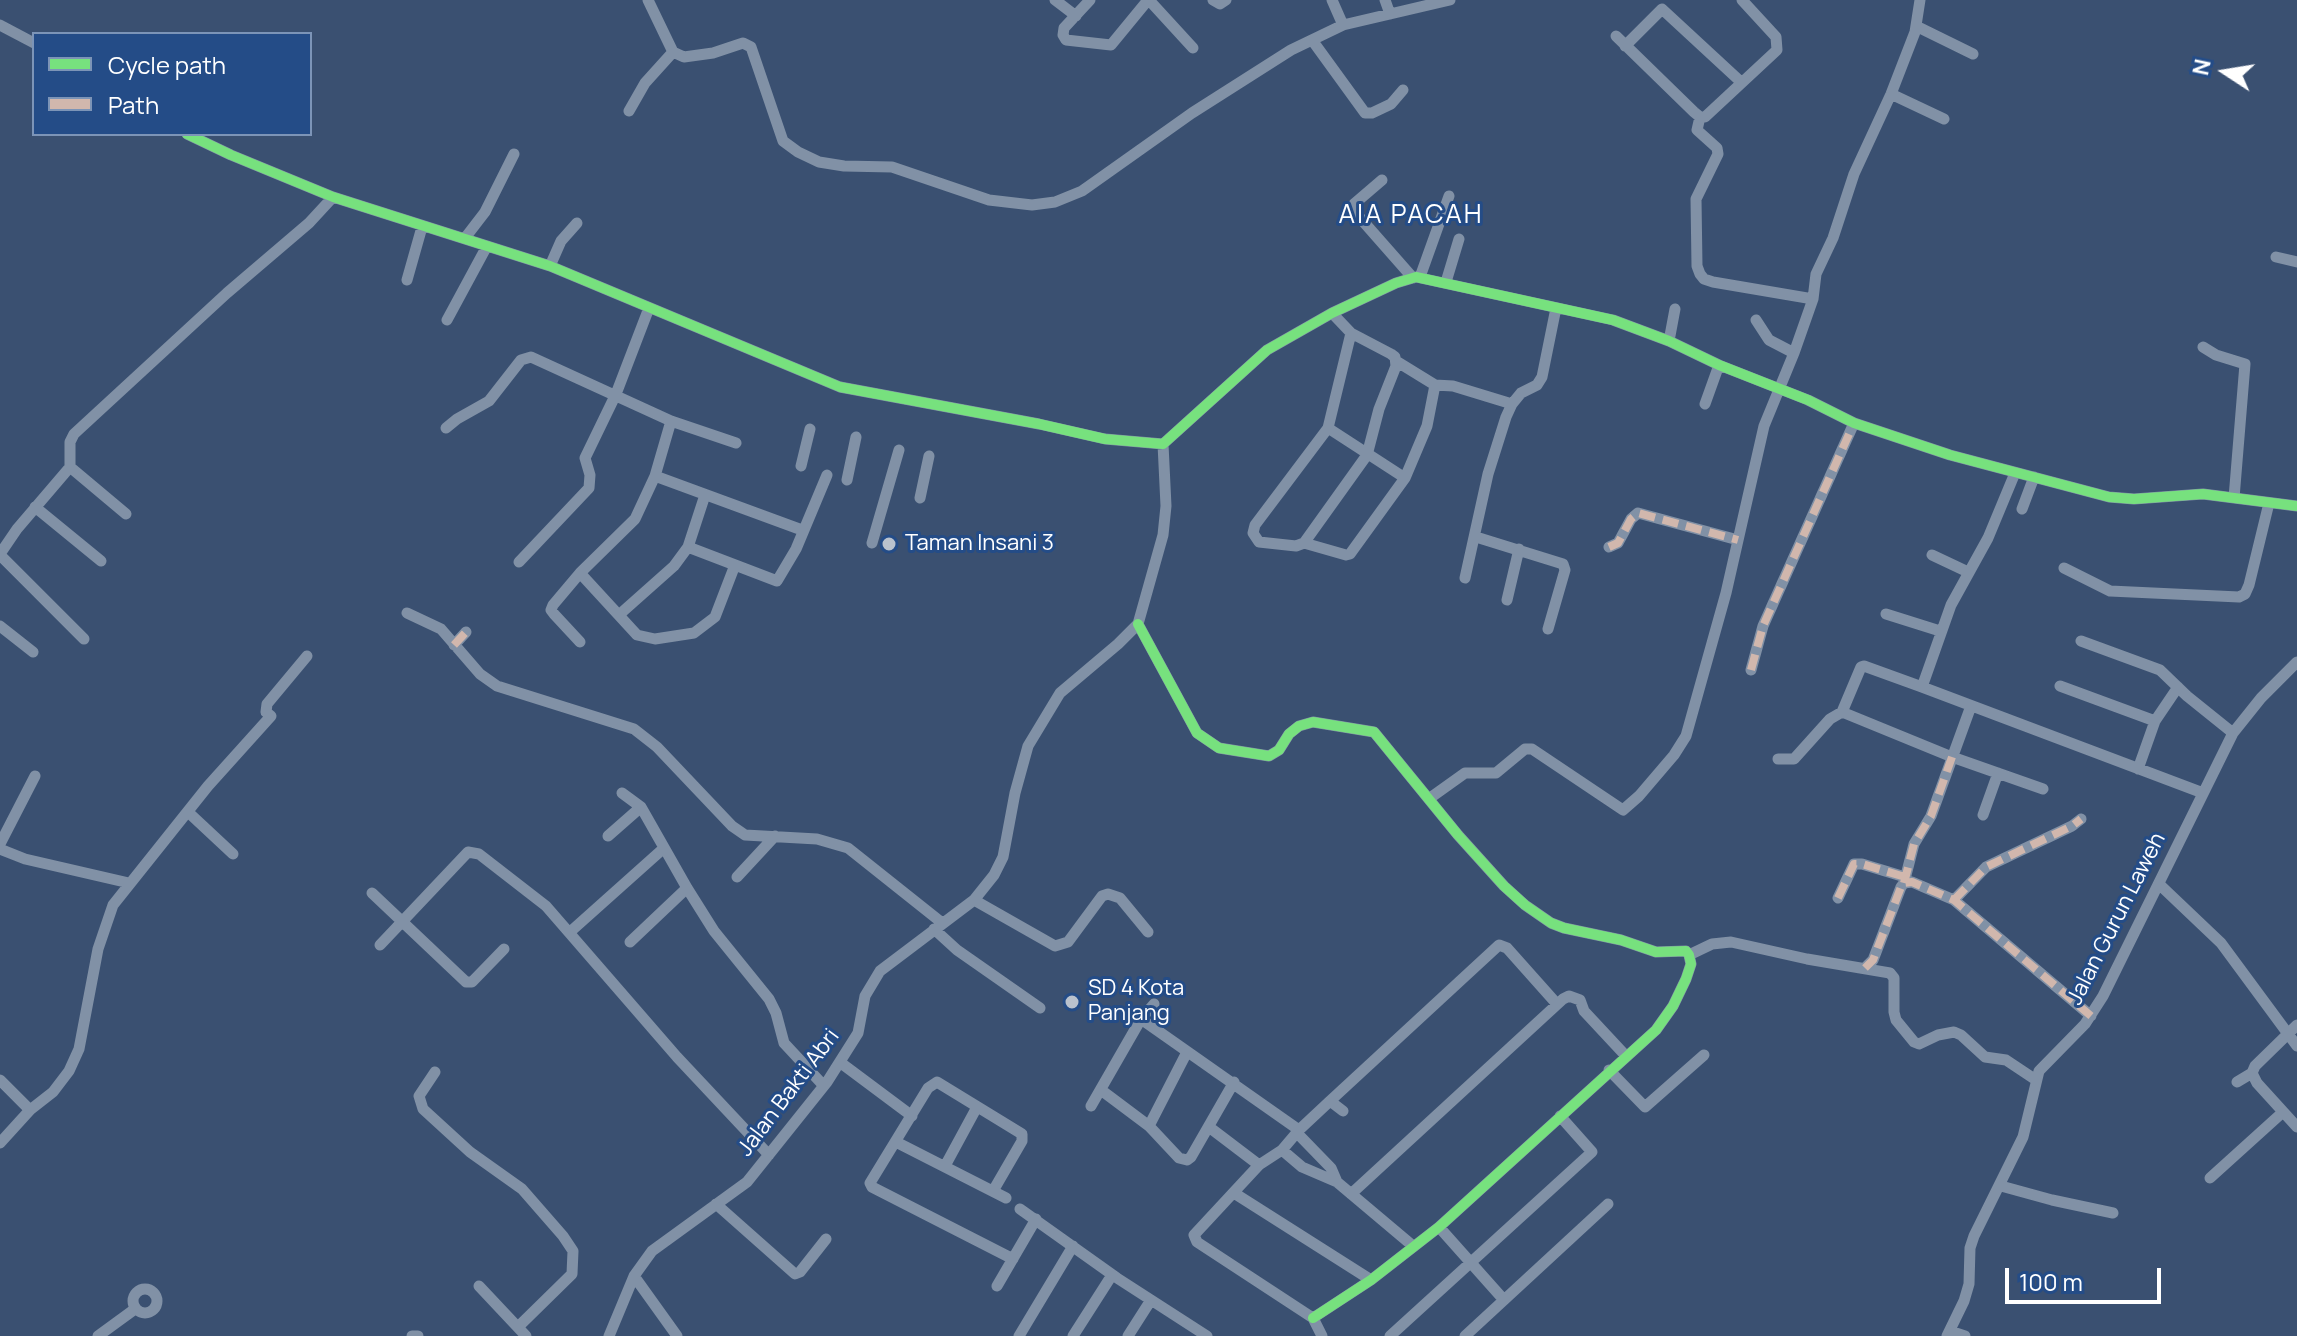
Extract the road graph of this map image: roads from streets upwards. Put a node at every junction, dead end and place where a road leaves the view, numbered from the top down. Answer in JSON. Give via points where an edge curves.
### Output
{"nodes":[{"id":1,"x":648,"y":0,"type":"edge"},
{"id":2,"x":1055,"y":0,"type":"edge"},
{"id":3,"x":1090,"y":0,"type":"edge"},
{"id":4,"x":1148,"y":0,"type":"edge"},
{"id":5,"x":1213,"y":0,"type":"edge"},
{"id":6,"x":1226,"y":0,"type":"edge"},
{"id":7,"x":1332,"y":0,"type":"edge"},
{"id":8,"x":1385,"y":0,"type":"edge"},
{"id":9,"x":1450,"y":0,"type":"edge"},
{"id":10,"x":1742,"y":0,"type":"edge"},
{"id":11,"x":1920,"y":0,"type":"edge"},
{"id":12,"x":1390,"y":14,"type":"junction"},
{"id":13,"x":1076,"y":16,"type":"junction"},
{"id":14,"x":0,"y":25,"type":"edge"},
{"id":15,"x":1343,"y":25,"type":"junction"},
{"id":16,"x":1916,"y":26,"type":"junction"},
{"id":17,"x":1312,"y":40,"type":"junction"},
{"id":18,"x":32,"y":42,"type":"edge"},
{"id":19,"x":1193,"y":48,"type":"dead end"},
{"id":20,"x":673,"y":52,"type":"junction"},
{"id":21,"x":1973,"y":54,"type":"dead end"},
{"id":22,"x":1741,"y":82,"type":"junction"},
{"id":23,"x":1403,"y":90,"type":"dead end"},
{"id":24,"x":1891,"y":94,"type":"junction"},
{"id":25,"x":629,"y":111,"type":"dead end"},
{"id":26,"x":1700,"y":117,"type":"junction"},
{"id":27,"x":1944,"y":119,"type":"dead end"},
{"id":28,"x":191,"y":136,"type":"edge"},
{"id":29,"x":514,"y":154,"type":"dead end"},
{"id":30,"x":1382,"y":180,"type":"dead end"},
{"id":31,"x":1449,"y":196,"type":"dead end"},
{"id":32,"x":333,"y":197,"type":"junction"},
{"id":33,"x":577,"y":223,"type":"dead end"},
{"id":34,"x":422,"y":227,"type":"junction"},
{"id":35,"x":465,"y":238,"type":"junction"},
{"id":36,"x":1459,"y":239,"type":"dead end"},
{"id":37,"x":487,"y":246,"type":"junction"},
{"id":38,"x":2276,"y":257,"type":"dead end"},
{"id":39,"x":2297,"y":262,"type":"edge"},
{"id":40,"x":550,"y":266,"type":"junction"},
{"id":41,"x":1416,"y":278,"type":"junction"},
{"id":42,"x":407,"y":280,"type":"dead end"},
{"id":43,"x":1446,"y":282,"type":"junction"},
{"id":44,"x":1813,"y":299,"type":"junction"},
{"id":45,"x":649,"y":308,"type":"junction"},
{"id":46,"x":1556,"y":308,"type":"junction"},
{"id":47,"x":1675,"y":309,"type":"dead end"},
{"id":48,"x":1332,"y":313,"type":"junction"},
{"id":49,"x":447,"y":320,"type":"dead end"},
{"id":50,"x":1756,"y":320,"type":"dead end"},
{"id":51,"x":1351,"y":333,"type":"junction"},
{"id":52,"x":1669,"y":341,"type":"junction"},
{"id":53,"x":2203,"y":347,"type":"dead end"},
{"id":54,"x":1794,"y":353,"type":"junction"},
{"id":55,"x":1396,"y":361,"type":"junction"},
{"id":56,"x":1719,"y":365,"type":"junction"},
{"id":57,"x":1435,"y":385,"type":"junction"},
{"id":58,"x":1778,"y":390,"type":"junction"},
{"id":59,"x":616,"y":394,"type":"junction"},
{"id":60,"x":1512,"y":404,"type":"junction"},
{"id":61,"x":1705,"y":404,"type":"dead end"},
{"id":62,"x":671,"y":421,"type":"junction"},
{"id":63,"x":1854,"y":423,"type":"junction"},
{"id":64,"x":446,"y":428,"type":"dead end"},
{"id":65,"x":1328,"y":428,"type":"junction"},
{"id":66,"x":810,"y":429,"type":"dead end"},
{"id":67,"x":856,"y":437,"type":"dead end"},
{"id":68,"x":736,"y":443,"type":"dead end"},
{"id":69,"x":1163,"y":444,"type":"junction"},
{"id":70,"x":899,"y":450,"type":"dead end"},
{"id":71,"x":1367,"y":455,"type":"junction"},
{"id":72,"x":929,"y":456,"type":"dead end"},
{"id":73,"x":801,"y":466,"type":"dead end"},
{"id":74,"x":70,"y":467,"type":"junction"},
{"id":75,"x":2015,"y":473,"type":"junction"},
{"id":76,"x":827,"y":475,"type":"dead end"},
{"id":77,"x":655,"y":476,"type":"junction"},
{"id":78,"x":2034,"y":477,"type":"junction"},
{"id":79,"x":1405,"y":478,"type":"junction"},
{"id":80,"x":847,"y":480,"type":"dead end"},
{"id":81,"x":705,"y":495,"type":"junction"},
{"id":82,"x":920,"y":498,"type":"dead end"},
{"id":83,"x":2234,"y":498,"type":"junction"},
{"id":84,"x":2269,"y":503,"type":"junction"},
{"id":85,"x":2297,"y":506,"type":"edge"},
{"id":86,"x":35,"y":507,"type":"junction"},
{"id":87,"x":2022,"y":509,"type":"dead end"},
{"id":88,"x":126,"y":514,"type":"dead end"},
{"id":89,"x":802,"y":530,"type":"junction"},
{"id":90,"x":1476,"y":537,"type":"junction"},
{"id":91,"x":1738,"y":540,"type":"junction"},
{"id":92,"x":872,"y":543,"type":"dead end"},
{"id":93,"x":1304,"y":543,"type":"junction"},
{"id":94,"x":688,"y":547,"type":"junction"},
{"id":95,"x":1609,"y":547,"type":"dead end"},
{"id":96,"x":1519,"y":549,"type":"junction"},
{"id":97,"x":0,"y":554,"type":"edge"},
{"id":98,"x":1932,"y":555,"type":"dead end"},
{"id":99,"x":101,"y":561,"type":"dead end"},
{"id":100,"x":519,"y":562,"type":"dead end"},
{"id":101,"x":735,"y":565,"type":"junction"},
{"id":102,"x":2064,"y":568,"type":"dead end"},
{"id":103,"x":1968,"y":572,"type":"junction"},
{"id":104,"x":580,"y":573,"type":"junction"},
{"id":105,"x":1465,"y":578,"type":"dead end"},
{"id":106,"x":1507,"y":600,"type":"dead end"},
{"id":107,"x":407,"y":613,"type":"dead end"},
{"id":108,"x":620,"y":614,"type":"junction"},
{"id":109,"x":1886,"y":614,"type":"dead end"},
{"id":110,"x":1138,"y":624,"type":"junction"},
{"id":111,"x":0,"y":626,"type":"edge"},
{"id":112,"x":1548,"y":629,"type":"dead end"},
{"id":113,"x":1940,"y":631,"type":"junction"},
{"id":114,"x":466,"y":632,"type":"dead end"},
{"id":115,"x":84,"y":639,"type":"dead end"},
{"id":116,"x":2081,"y":641,"type":"dead end"},
{"id":117,"x":580,"y":642,"type":"dead end"},
{"id":118,"x":454,"y":645,"type":"junction"},
{"id":119,"x":33,"y":652,"type":"dead end"},
{"id":120,"x":307,"y":656,"type":"dead end"},
{"id":121,"x":2297,"y":662,"type":"edge"},
{"id":122,"x":1751,"y":670,"type":"dead end"},
{"id":123,"x":2060,"y":686,"type":"dead end"},
{"id":124,"x":1922,"y":687,"type":"junction"},
{"id":125,"x":2178,"y":687,"type":"junction"},
{"id":126,"x":1971,"y":706,"type":"junction"},
{"id":127,"x":1842,"y":712,"type":"junction"},
{"id":128,"x":2155,"y":721,"type":"junction"},
{"id":129,"x":2233,"y":733,"type":"junction"},
{"id":130,"x":1952,"y":757,"type":"junction"},
{"id":131,"x":1778,"y":759,"type":"dead end"},
{"id":132,"x":2138,"y":769,"type":"junction"},
{"id":133,"x":1998,"y":773,"type":"junction"},
{"id":134,"x":35,"y":776,"type":"dead end"},
{"id":135,"x":2043,"y":789,"type":"dead end"},
{"id":136,"x":622,"y":793,"type":"dead end"},
{"id":137,"x":2203,"y":793,"type":"junction"},
{"id":138,"x":1430,"y":798,"type":"junction"},
{"id":139,"x":641,"y":807,"type":"junction"},
{"id":140,"x":188,"y":812,"type":"junction"},
{"id":141,"x":1983,"y":815,"type":"dead end"},
{"id":142,"x":2081,"y":819,"type":"dead end"},
{"id":143,"x":608,"y":836,"type":"dead end"},
{"id":144,"x":775,"y":836,"type":"junction"},
{"id":145,"x":0,"y":846,"type":"edge"},
{"id":146,"x":664,"y":848,"type":"junction"},
{"id":147,"x":233,"y":854,"type":"dead end"},
{"id":148,"x":737,"y":877,"type":"dead end"},
{"id":149,"x":1905,"y":880,"type":"junction"},
{"id":150,"x":129,"y":883,"type":"junction"},
{"id":151,"x":2160,"y":885,"type":"junction"},
{"id":152,"x":687,"y":888,"type":"junction"},
{"id":153,"x":372,"y":893,"type":"dead end"},
{"id":154,"x":1838,"y":898,"type":"dead end"},
{"id":155,"x":974,"y":900,"type":"junction"},
{"id":156,"x":1954,"y":900,"type":"junction"},
{"id":157,"x":402,"y":923,"type":"junction"},
{"id":158,"x":938,"y":926,"type":"junction"},
{"id":159,"x":570,"y":932,"type":"junction"},
{"id":160,"x":1148,"y":932,"type":"dead end"},
{"id":161,"x":630,"y":942,"type":"dead end"},
{"id":162,"x":380,"y":945,"type":"dead end"},
{"id":163,"x":504,"y":949,"type":"dead end"},
{"id":164,"x":1689,"y":955,"type":"junction"},
{"id":165,"x":1865,"y":968,"type":"junction"},
{"id":166,"x":1556,"y":1003,"type":"junction"},
{"id":167,"x":1154,"y":1004,"type":"dead end"},
{"id":168,"x":1040,"y":1008,"type":"dead end"},
{"id":169,"x":2091,"y":1016,"type":"junction"},
{"id":170,"x":1141,"y":1019,"type":"junction"},
{"id":171,"x":2297,"y":1025,"type":"edge"},
{"id":172,"x":2287,"y":1034,"type":"junction"},
{"id":173,"x":2297,"y":1046,"type":"edge"},
{"id":174,"x":1187,"y":1052,"type":"junction"},
{"id":175,"x":1625,"y":1055,"type":"junction"},
{"id":176,"x":1704,"y":1055,"type":"dead end"},
{"id":177,"x":841,"y":1063,"type":"junction"},
{"id":178,"x":1609,"y":1070,"type":"junction"},
{"id":179,"x":435,"y":1072,"type":"dead end"},
{"id":180,"x":2252,"y":1073,"type":"junction"},
{"id":181,"x":0,"y":1080,"type":"edge"},
{"id":182,"x":2036,"y":1080,"type":"junction"},
{"id":183,"x":1234,"y":1082,"type":"junction"},
{"id":184,"x":2237,"y":1082,"type":"dead end"},
{"id":185,"x":824,"y":1086,"type":"junction"},
{"id":186,"x":1101,"y":1090,"type":"junction"},
{"id":187,"x":1330,"y":1101,"type":"junction"},
{"id":188,"x":1091,"y":1106,"type":"dead end"},
{"id":189,"x":977,"y":1107,"type":"junction"},
{"id":190,"x":30,"y":1110,"type":"junction"},
{"id":191,"x":1343,"y":1111,"type":"dead end"},
{"id":192,"x":2283,"y":1112,"type":"junction"},
{"id":193,"x":912,"y":1116,"type":"junction"},
{"id":194,"x":1560,"y":1116,"type":"junction"},
{"id":195,"x":1149,"y":1126,"type":"junction"},
{"id":196,"x":1209,"y":1127,"type":"junction"},
{"id":197,"x":2297,"y":1127,"type":"edge"},
{"id":198,"x":1298,"y":1132,"type":"junction"},
{"id":199,"x":896,"y":1142,"type":"junction"},
{"id":200,"x":0,"y":1143,"type":"edge"},
{"id":201,"x":1282,"y":1150,"type":"junction"},
{"id":202,"x":769,"y":1155,"type":"junction"},
{"id":203,"x":1259,"y":1165,"type":"junction"},
{"id":204,"x":945,"y":1166,"type":"junction"},
{"id":205,"x":2210,"y":1178,"type":"dead end"},
{"id":206,"x":1337,"y":1182,"type":"junction"},
{"id":207,"x":2001,"y":1186,"type":"junction"},
{"id":208,"x":993,"y":1191,"type":"junction"},
{"id":209,"x":1234,"y":1193,"type":"junction"},
{"id":210,"x":1351,"y":1194,"type":"junction"},
{"id":211,"x":1006,"y":1198,"type":"dead end"},
{"id":212,"x":716,"y":1204,"type":"junction"},
{"id":213,"x":1608,"y":1204,"type":"dead end"},
{"id":214,"x":1020,"y":1209,"type":"dead end"},
{"id":215,"x":2113,"y":1213,"type":"dead end"},
{"id":216,"x":1036,"y":1219,"type":"junction"},
{"id":217,"x":1439,"y":1227,"type":"junction"},
{"id":218,"x":826,"y":1239,"type":"dead end"},
{"id":219,"x":1073,"y":1246,"type":"junction"},
{"id":220,"x":1413,"y":1246,"type":"junction"},
{"id":221,"x":1013,"y":1259,"type":"junction"},
{"id":222,"x":1470,"y":1265,"type":"junction"},
{"id":223,"x":1112,"y":1275,"type":"junction"},
{"id":224,"x":634,"y":1276,"type":"junction"},
{"id":225,"x":1371,"y":1280,"type":"junction"},
{"id":226,"x":479,"y":1286,"type":"dead end"},
{"id":227,"x":997,"y":1286,"type":"dead end"},
{"id":228,"x":1151,"y":1300,"type":"junction"},
{"id":229,"x":1504,"y":1300,"type":"junction"},
{"id":230,"x":135,"y":1309,"type":"dead end"},
{"id":231,"x":1313,"y":1318,"type":"junction"},
{"id":232,"x":522,"y":1331,"type":"edge"},
{"id":233,"x":1023,"y":1334,"type":"edge"},
{"id":234,"x":1948,"y":1334,"type":"edge"},
{"id":235,"x":103,"y":1335,"type":"edge"},
{"id":236,"x":412,"y":1336,"type":"edge"},
{"id":237,"x":418,"y":1336,"type":"edge"},
{"id":238,"x":609,"y":1336,"type":"edge"},
{"id":239,"x":677,"y":1336,"type":"edge"},
{"id":240,"x":1073,"y":1336,"type":"edge"},
{"id":241,"x":1128,"y":1336,"type":"edge"},
{"id":242,"x":1207,"y":1336,"type":"edge"},
{"id":243,"x":1322,"y":1336,"type":"edge"},
{"id":244,"x":1390,"y":1336,"type":"edge"},
{"id":245,"x":1465,"y":1336,"type":"edge"},
{"id":246,"x":1965,"y":1336,"type":"edge"}],
"edges":[{"from":1,"to":20,"type":"street"},
{"from":2,"to":13,"type":"street"},
{"from":3,"to":13,"type":"street"},
{"from":4,"to":13,"type":"street","via":[[1111,45],[1066,40],[1064,28]]},
{"from":4,"to":19,"type":"street"},
{"from":5,"to":6,"type":"street"},
{"from":7,"to":15,"type":"street"},
{"from":8,"to":12,"type":"street"},
{"from":9,"to":12,"type":"street"},
{"from":10,"to":22,"type":"street","via":[[1778,44],[1774,55]]},
{"from":11,"to":16,"type":"street"},
{"from":12,"to":15,"type":"street"},
{"from":14,"to":18,"type":"street"},
{"from":15,"to":17,"type":"street"},
{"from":16,"to":21,"type":"street"},
{"from":16,"to":24,"type":"street"},
{"from":17,"to":20,"type":"street","via":[[1192,113],[1082,191],[1032,205],[989,200],[892,167],[819,162],[783,141],[751,47],[743,43],[684,57]]},
{"from":17,"to":23,"type":"street","via":[[1365,113],[1391,104]]},
{"from":20,"to":25,"type":"street"},
{"from":22,"to":26,"type":"street"},
{"from":22,"to":26,"type":"street","via":[[1662,9],[1621,41]]},
{"from":24,"to":27,"type":"street"},
{"from":24,"to":44,"type":"street","via":[[1854,174],[1816,274]]},
{"from":26,"to":44,"type":"street","via":[[1697,130],[1718,154],[1696,199],[1700,274],[1713,282]]},
{"from":28,"to":32,"type":"street"},
{"from":29,"to":35,"type":"street","via":[[485,212]]},
{"from":30,"to":41,"type":"street","via":[[1354,204],[1354,211]]},
{"from":31,"to":41,"type":"street"},
{"from":32,"to":34,"type":"street"},
{"from":32,"to":74,"type":"street","via":[[74,434]]},
{"from":33,"to":40,"type":"street"},
{"from":34,"to":35,"type":"street"},
{"from":34,"to":42,"type":"street"},
{"from":35,"to":37,"type":"street"},
{"from":36,"to":43,"type":"street"},
{"from":37,"to":40,"type":"street"},
{"from":37,"to":49,"type":"street"},
{"from":38,"to":39,"type":"street"},
{"from":40,"to":45,"type":"street"},
{"from":41,"to":43,"type":"street"},
{"from":41,"to":48,"type":"street"},
{"from":43,"to":46,"type":"street"},
{"from":44,"to":54,"type":"street"},
{"from":45,"to":59,"type":"street"},
{"from":45,"to":69,"type":"street","via":[[852,390],[1105,439]]},
{"from":46,"to":52,"type":"street","via":[[1613,320]]},
{"from":46,"to":60,"type":"street","via":[[1542,377]]},
{"from":47,"to":52,"type":"street"},
{"from":48,"to":51,"type":"street"},
{"from":48,"to":69,"type":"street","via":[[1267,350]]},
{"from":50,"to":54,"type":"street","via":[[1769,340]]},
{"from":51,"to":55,"type":"street"},
{"from":51,"to":65,"type":"street"},
{"from":52,"to":56,"type":"street"},
{"from":53,"to":83,"type":"street","via":[[2245,364]]},
{"from":54,"to":58,"type":"street"},
{"from":55,"to":57,"type":"street"},
{"from":55,"to":71,"type":"street"},
{"from":56,"to":58,"type":"street"},
{"from":56,"to":61,"type":"street"},
{"from":57,"to":60,"type":"street"},
{"from":57,"to":79,"type":"street","via":[[1427,426]]},
{"from":58,"to":63,"type":"street"},
{"from":58,"to":91,"type":"street","via":[[1764,426]]},
{"from":59,"to":62,"type":"street"},
{"from":59,"to":64,"type":"street","via":[[524,357],[489,401]]},
{"from":59,"to":100,"type":"street","via":[[585,458],[589,488]]},
{"from":60,"to":90,"type":"street","via":[[1488,474]]},
{"from":62,"to":68,"type":"street"},
{"from":62,"to":77,"type":"street"},
{"from":63,"to":75,"type":"street"},
{"from":63,"to":122,"type":"street","via":[[1763,626]]},
{"from":65,"to":71,"type":"street"},
{"from":65,"to":93,"type":"street","via":[[1253,533],[1259,542]]},
{"from":66,"to":73,"type":"street"},
{"from":67,"to":80,"type":"street"},
{"from":69,"to":110,"type":"street","via":[[1163,535]]},
{"from":70,"to":92,"type":"street"},
{"from":71,"to":79,"type":"street"},
{"from":71,"to":93,"type":"street"},
{"from":72,"to":82,"type":"street"},
{"from":74,"to":86,"type":"street"},
{"from":74,"to":88,"type":"street"},
{"from":75,"to":78,"type":"street"},
{"from":75,"to":103,"type":"street"},
{"from":76,"to":89,"type":"street"},
{"from":77,"to":81,"type":"street"},
{"from":77,"to":104,"type":"street","via":[[635,519]]},
{"from":78,"to":83,"type":"street","via":[[2123,499],[2174,494]]},
{"from":78,"to":87,"type":"street"},
{"from":79,"to":93,"type":"street","via":[[1350,554]]},
{"from":81,"to":89,"type":"street"},
{"from":81,"to":94,"type":"street"},
{"from":83,"to":84,"type":"street"},
{"from":84,"to":85,"type":"street"},
{"from":84,"to":102,"type":"street","via":[[2249,585],[2239,597],[2110,591]]},
{"from":86,"to":97,"type":"street"},
{"from":86,"to":99,"type":"street"},
{"from":89,"to":101,"type":"street","via":[[777,581]]},
{"from":90,"to":96,"type":"street"},
{"from":90,"to":105,"type":"street"},
{"from":91,"to":95,"type":"street","via":[[1638,513],[1618,543]]},
{"from":91,"to":138,"type":"street","via":[[1686,736],[1626,809],[1532,749],[1496,773],[1465,773]]},
{"from":94,"to":101,"type":"street"},
{"from":94,"to":108,"type":"street"},
{"from":96,"to":106,"type":"street"},
{"from":96,"to":112,"type":"street","via":[[1565,567]]},
{"from":97,"to":115,"type":"street"},
{"from":98,"to":103,"type":"street"},
{"from":101,"to":108,"type":"street","via":[[719,612],[694,633],[645,638]]},
{"from":103,"to":113,"type":"street"},
{"from":104,"to":108,"type":"street"},
{"from":104,"to":117,"type":"street","via":[[551,610]]},
{"from":107,"to":118,"type":"street","via":[[433,623]]},
{"from":109,"to":113,"type":"street"},
{"from":110,"to":138,"type":"street","via":[[1197,733],[1219,748],[1269,756],[1299,726],[1313,722],[1374,732]]},
{"from":110,"to":155,"type":"street","name":"Jalan Bakti Abri","via":[[1049,709],[1021,764],[1003,857]]},
{"from":111,"to":119,"type":"street"},
{"from":113,"to":124,"type":"street"},
{"from":114,"to":118,"type":"street"},
{"from":116,"to":125,"type":"street","via":[[2153,667]]},
{"from":118,"to":144,"type":"street","via":[[497,686],[634,729],[732,826],[745,835]]},
{"from":120,"to":140,"type":"street","via":[[267,704],[271,716]]},
{"from":121,"to":129,"type":"street","name":"Jalan Gurun Laweh"},
{"from":123,"to":128,"type":"street"},
{"from":124,"to":126,"type":"street"},
{"from":124,"to":127,"type":"street","via":[[1864,666]]},
{"from":125,"to":128,"type":"street"},
{"from":125,"to":129,"type":"street"},
{"from":126,"to":130,"type":"street"},
{"from":126,"to":132,"type":"street"},
{"from":127,"to":130,"type":"street"},
{"from":127,"to":131,"type":"street","via":[[1794,759]]},
{"from":128,"to":132,"type":"street"},
{"from":129,"to":137,"type":"street","name":"Jalan Gurun Laweh"},
{"from":130,"to":133,"type":"street"},
{"from":130,"to":149,"type":"street","via":[[1931,816],[1914,844]]},
{"from":132,"to":137,"type":"street"},
{"from":133,"to":135,"type":"street"},
{"from":133,"to":141,"type":"street"},
{"from":134,"to":145,"type":"street"},
{"from":136,"to":139,"type":"street"},
{"from":137,"to":151,"type":"street","name":"Jalan Gurun Laweh"},
{"from":138,"to":164,"type":"street","via":[[1504,886],[1551,923],[1656,952]]},
{"from":139,"to":143,"type":"street"},
{"from":139,"to":146,"type":"street"},
{"from":140,"to":147,"type":"street"},
{"from":140,"to":150,"type":"street"},
{"from":142,"to":156,"type":"street","via":[[1986,867]]},
{"from":144,"to":148,"type":"street"},
{"from":144,"to":158,"type":"street","via":[[848,848]]},
{"from":145,"to":150,"type":"street","via":[[25,859]]},
{"from":146,"to":152,"type":"street"},
{"from":146,"to":159,"type":"street"},
{"from":149,"to":154,"type":"street","via":[[1854,864]]},
{"from":149,"to":156,"type":"street"},
{"from":149,"to":165,"type":"street"},
{"from":150,"to":190,"type":"street","via":[[107,916],[79,1049],[53,1092]]},
{"from":151,"to":169,"type":"street","name":"Jalan Gurun Laweh"},
{"from":151,"to":172,"type":"street","via":[[2221,943]]},
{"from":152,"to":161,"type":"street"},
{"from":152,"to":185,"type":"street","via":[[769,999],[784,1043]]},
{"from":153,"to":157,"type":"street"},
{"from":155,"to":158,"type":"street","name":"Jalan Bakti Abri"},
{"from":155,"to":160,"type":"street","via":[[1055,946],[1068,942],[1108,894],[1120,898]]},
{"from":156,"to":169,"type":"street"},
{"from":157,"to":159,"type":"street","via":[[473,852],[546,906]]},
{"from":157,"to":162,"type":"street"},
{"from":157,"to":163,"type":"street","via":[[466,982]]},
{"from":158,"to":168,"type":"street","via":[[957,950]]},
{"from":158,"to":177,"type":"street","name":"Jalan Bakti Abri","via":[[872,981],[858,1033]]},
{"from":159,"to":202,"type":"street"},
{"from":164,"to":165,"type":"street","via":[[1731,942]]},
{"from":164,"to":175,"type":"street","via":[[1686,979],[1665,1019]]},
{"from":165,"to":182,"type":"street","via":[[1892,975],[1896,1020],[1914,1042],[1954,1032],[1985,1057],[2006,1060]]},
{"from":166,"to":175,"type":"street","via":[[1569,996],[1580,1000]]},
{"from":166,"to":187,"type":"street","via":[[1499,945]]},
{"from":166,"to":210,"type":"street"},
{"from":167,"to":170,"type":"street"},
{"from":169,"to":182,"type":"street","name":"Jalan Gurun Laweh","via":[[2045,1062]]},
{"from":170,"to":174,"type":"street"},
{"from":170,"to":186,"type":"street"},
{"from":171,"to":172,"type":"street"},
{"from":172,"to":173,"type":"street"},
{"from":172,"to":180,"type":"street"},
{"from":174,"to":183,"type":"street"},
{"from":174,"to":195,"type":"street"},
{"from":175,"to":178,"type":"street"},
{"from":176,"to":178,"type":"street","via":[[1643,1108]]},
{"from":177,"to":185,"type":"street","name":"Jalan Bakti Abri"},
{"from":177,"to":193,"type":"street"},
{"from":178,"to":194,"type":"street"},
{"from":179,"to":232,"type":"street","via":[[419,1096],[423,1109],[522,1189],[573,1251],[572,1274]]},
{"from":180,"to":184,"type":"street"},
{"from":180,"to":192,"type":"street"},
{"from":181,"to":190,"type":"street"},
{"from":182,"to":207,"type":"street","name":"Jalan Gurun Laweh","via":[[2023,1137]]},
{"from":183,"to":196,"type":"street"},
{"from":183,"to":198,"type":"street"},
{"from":185,"to":202,"type":"street","name":"Jalan Bakti Abri"},
{"from":186,"to":188,"type":"street"},
{"from":186,"to":195,"type":"street"},
{"from":187,"to":191,"type":"street"},
{"from":187,"to":198,"type":"street"},
{"from":189,"to":193,"type":"street","via":[[937,1082]]},
{"from":189,"to":204,"type":"street"},
{"from":189,"to":208,"type":"street","via":[[1023,1137]]},
{"from":190,"to":200,"type":"street"},
{"from":192,"to":197,"type":"street"},
{"from":192,"to":205,"type":"street"},
{"from":193,"to":199,"type":"street"},
{"from":194,"to":217,"type":"street"},
{"from":194,"to":222,"type":"street","via":[[1592,1152]]},
{"from":195,"to":196,"type":"street","via":[[1183,1160],[1191,1157]]},
{"from":196,"to":203,"type":"street"},
{"from":198,"to":201,"type":"street"},
{"from":198,"to":206,"type":"street"},
{"from":199,"to":204,"type":"street"},
{"from":199,"to":221,"type":"street","via":[[872,1187]]},
{"from":201,"to":203,"type":"street"},
{"from":201,"to":206,"type":"street","via":[[1302,1167]]},
{"from":202,"to":212,"type":"street","name":"Jalan Bakti Abri","via":[[747,1182]]},
{"from":203,"to":209,"type":"street"},
{"from":204,"to":208,"type":"street"},
{"from":206,"to":210,"type":"street"},
{"from":207,"to":215,"type":"street"},
{"from":207,"to":234,"type":"street","name":"Jalan Gurun Laweh","via":[[1974,1236],[1969,1284]]},
{"from":208,"to":211,"type":"street"},
{"from":209,"to":225,"type":"street"},
{"from":209,"to":231,"type":"street","via":[[1195,1231],[1197,1242]]},
{"from":210,"to":220,"type":"street"},
{"from":212,"to":218,"type":"street","via":[[795,1274]]},
{"from":212,"to":224,"type":"street","name":"Jalan Bakti Abri","via":[[652,1251]]},
{"from":213,"to":229,"type":"street"},
{"from":214,"to":216,"type":"street"},
{"from":216,"to":219,"type":"street"},
{"from":216,"to":221,"type":"street"},
{"from":217,"to":220,"type":"street"},
{"from":217,"to":222,"type":"street"},
{"from":219,"to":223,"type":"street"},
{"from":219,"to":233,"type":"street"},
{"from":220,"to":225,"type":"street"},
{"from":221,"to":227,"type":"street"},
{"from":222,"to":229,"type":"street"},
{"from":222,"to":244,"type":"street"},
{"from":223,"to":228,"type":"street"},
{"from":223,"to":240,"type":"street"},
{"from":224,"to":238,"type":"street","name":"Jalan Bakti Abri"},
{"from":224,"to":239,"type":"street"},
{"from":225,"to":231,"type":"street"},
{"from":226,"to":232,"type":"street"},
{"from":228,"to":241,"type":"street"},
{"from":228,"to":242,"type":"street"},
{"from":229,"to":245,"type":"street"},
{"from":230,"to":235,"type":"street"},
{"from":231,"to":243,"type":"street"},
{"from":234,"to":246,"type":"street"},
{"from":236,"to":237,"type":"street"}]}
